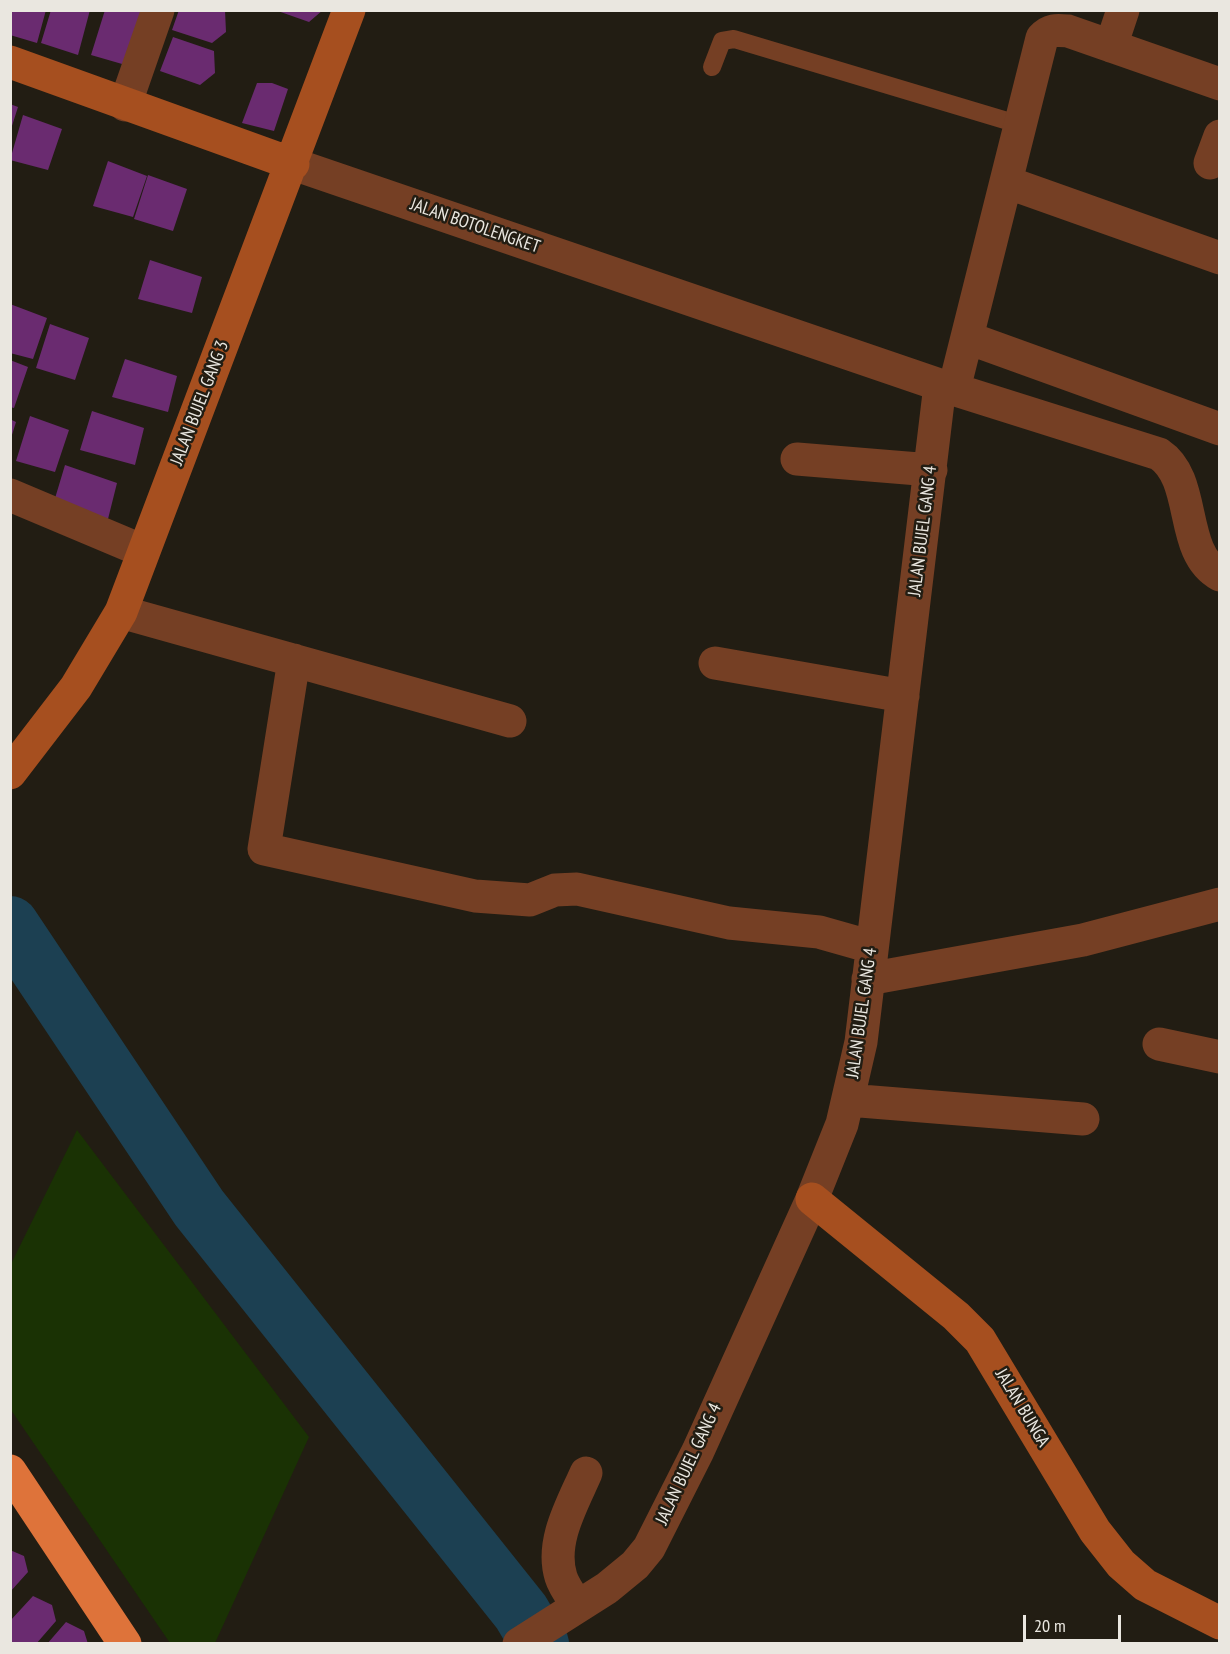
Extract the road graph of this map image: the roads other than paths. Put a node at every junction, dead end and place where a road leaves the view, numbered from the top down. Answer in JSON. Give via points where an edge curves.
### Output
{"nodes":[{"id":1,"x":158,"y":10,"type":"edge"},
{"id":2,"x":349,"y":10,"type":"edge"},
{"id":3,"x":1123,"y":10,"type":"edge"},
{"id":4,"x":1111,"y":46,"type":"junction"},
{"id":5,"x":10,"y":62,"type":"edge"},
{"id":6,"x":712,"y":67,"type":"dead end"},
{"id":7,"x":1220,"y":84,"type":"edge"},
{"id":8,"x":125,"y":105,"type":"junction"},
{"id":9,"x":1021,"y":125,"type":"junction"},
{"id":10,"x":293,"y":164,"type":"junction"},
{"id":11,"x":1006,"y":182,"type":"junction"},
{"id":12,"x":1220,"y":258,"type":"edge"},
{"id":13,"x":968,"y":338,"type":"junction"},
{"id":14,"x":947,"y":387,"type":"junction"},
{"id":15,"x":1220,"y":429,"type":"edge"},
{"id":16,"x":797,"y":459,"type":"dead end"},
{"id":17,"x":931,"y":470,"type":"junction"},
{"id":18,"x":10,"y":495,"type":"edge"},
{"id":19,"x":143,"y":551,"type":"junction"},
{"id":20,"x":1220,"y":575,"type":"edge"},
{"id":21,"x":121,"y":612,"type":"junction"},
{"id":22,"x":294,"y":660,"type":"junction"},
{"id":23,"x":715,"y":663,"type":"dead end"},
{"id":24,"x":903,"y":696,"type":"junction"},
{"id":25,"x":510,"y":721,"type":"dead end"},
{"id":26,"x":10,"y":773,"type":"edge"},
{"id":27,"x":1220,"y":904,"type":"edge"},
{"id":28,"x":872,"y":947,"type":"junction"},
{"id":29,"x":866,"y":994,"type":"junction"},
{"id":30,"x":1159,"y":1044,"type":"dead end"},
{"id":31,"x":1220,"y":1057,"type":"edge"},
{"id":32,"x":848,"y":1100,"type":"junction"},
{"id":33,"x":1083,"y":1119,"type":"dead end"},
{"id":34,"x":812,"y":1199,"type":"junction"},
{"id":35,"x":10,"y":1471,"type":"edge"},
{"id":36,"x":586,"y":1473,"type":"dead end"},
{"id":37,"x":566,"y":1613,"type":"junction"},
{"id":38,"x":1220,"y":1623,"type":"edge"},
{"id":39,"x":125,"y":1644,"type":"edge"},
{"id":40,"x":519,"y":1644,"type":"edge"}],
"edges":[{"from":1,"to":8,"type":"street"},
{"from":2,"to":10,"type":"street","name":"JALAN BUJEL GANG 3"},
{"from":3,"to":4,"type":"street"},
{"from":4,"to":7,"type":"street"},
{"from":4,"to":9,"type":"street","name":"JALAN BUJEL GANG 4","via":[[1068,31],[1046,33]]},
{"from":5,"to":8,"type":"street","name":"JALAN BOTOLENGKET"},
{"from":6,"to":9,"type":"lane","via":[[722,41],[734,39]]},
{"from":8,"to":10,"type":"street","name":"JALAN BOTOLENGKET"},
{"from":9,"to":11,"type":"street","name":"JALAN BUJEL GANG 4"},
{"from":10,"to":14,"type":"street","name":"JALAN BOTOLENGKET"},
{"from":10,"to":19,"type":"street","name":"JALAN BUJEL GANG 3"},
{"from":11,"to":12,"type":"street"},
{"from":11,"to":13,"type":"street","name":"JALAN BUJEL GANG 4"},
{"from":13,"to":14,"type":"street","name":"JALAN BUJEL GANG 4"},
{"from":13,"to":15,"type":"street"},
{"from":14,"to":17,"type":"street","name":"JALAN BUJEL GANG 4"},
{"from":14,"to":20,"type":"street","name":"JALAN BOTOLENGKET","via":[[1166,458],[1179,484],[1203,563]]},
{"from":16,"to":17,"type":"street"},
{"from":17,"to":24,"type":"street","name":"JALAN BUJEL GANG 4"},
{"from":18,"to":19,"type":"street"},
{"from":19,"to":21,"type":"street","name":"JALAN BUJEL GANG 3"},
{"from":21,"to":22,"type":"street"},
{"from":21,"to":26,"type":"street","name":"JALAN BUJEL GANG 3","via":[[76,687]]},
{"from":22,"to":25,"type":"street"},
{"from":22,"to":28,"type":"street","via":[[264,849],[476,896],[530,900],[555,890],[578,890],[729,923],[819,932]]},
{"from":23,"to":24,"type":"street"},
{"from":24,"to":28,"type":"street","name":"JALAN BUJEL GANG 4"},
{"from":27,"to":29,"type":"street"},
{"from":28,"to":29,"type":"street","name":"JALAN BUJEL GANG 4"},
{"from":29,"to":32,"type":"street","name":"JALAN BUJEL GANG 4","via":[[861,1042]]},
{"from":30,"to":31,"type":"street"},
{"from":32,"to":33,"type":"street"},
{"from":32,"to":34,"type":"street","name":"JALAN BUJEL GANG 4"},
{"from":34,"to":37,"type":"street","name":"JALAN BUJEL GANG 4","via":[[698,1451],[649,1548],[622,1576]]},
{"from":34,"to":38,"type":"street","name":"JALAN BUNGA","via":[[980,1340],[1095,1531],[1121,1564],[1145,1585]]},
{"from":35,"to":39,"type":"highway"},
{"from":36,"to":37,"type":"street","via":[[564,1523],[559,1549]]},
{"from":37,"to":40,"type":"street","name":"JALAN BUJEL GANG 4"}]}
